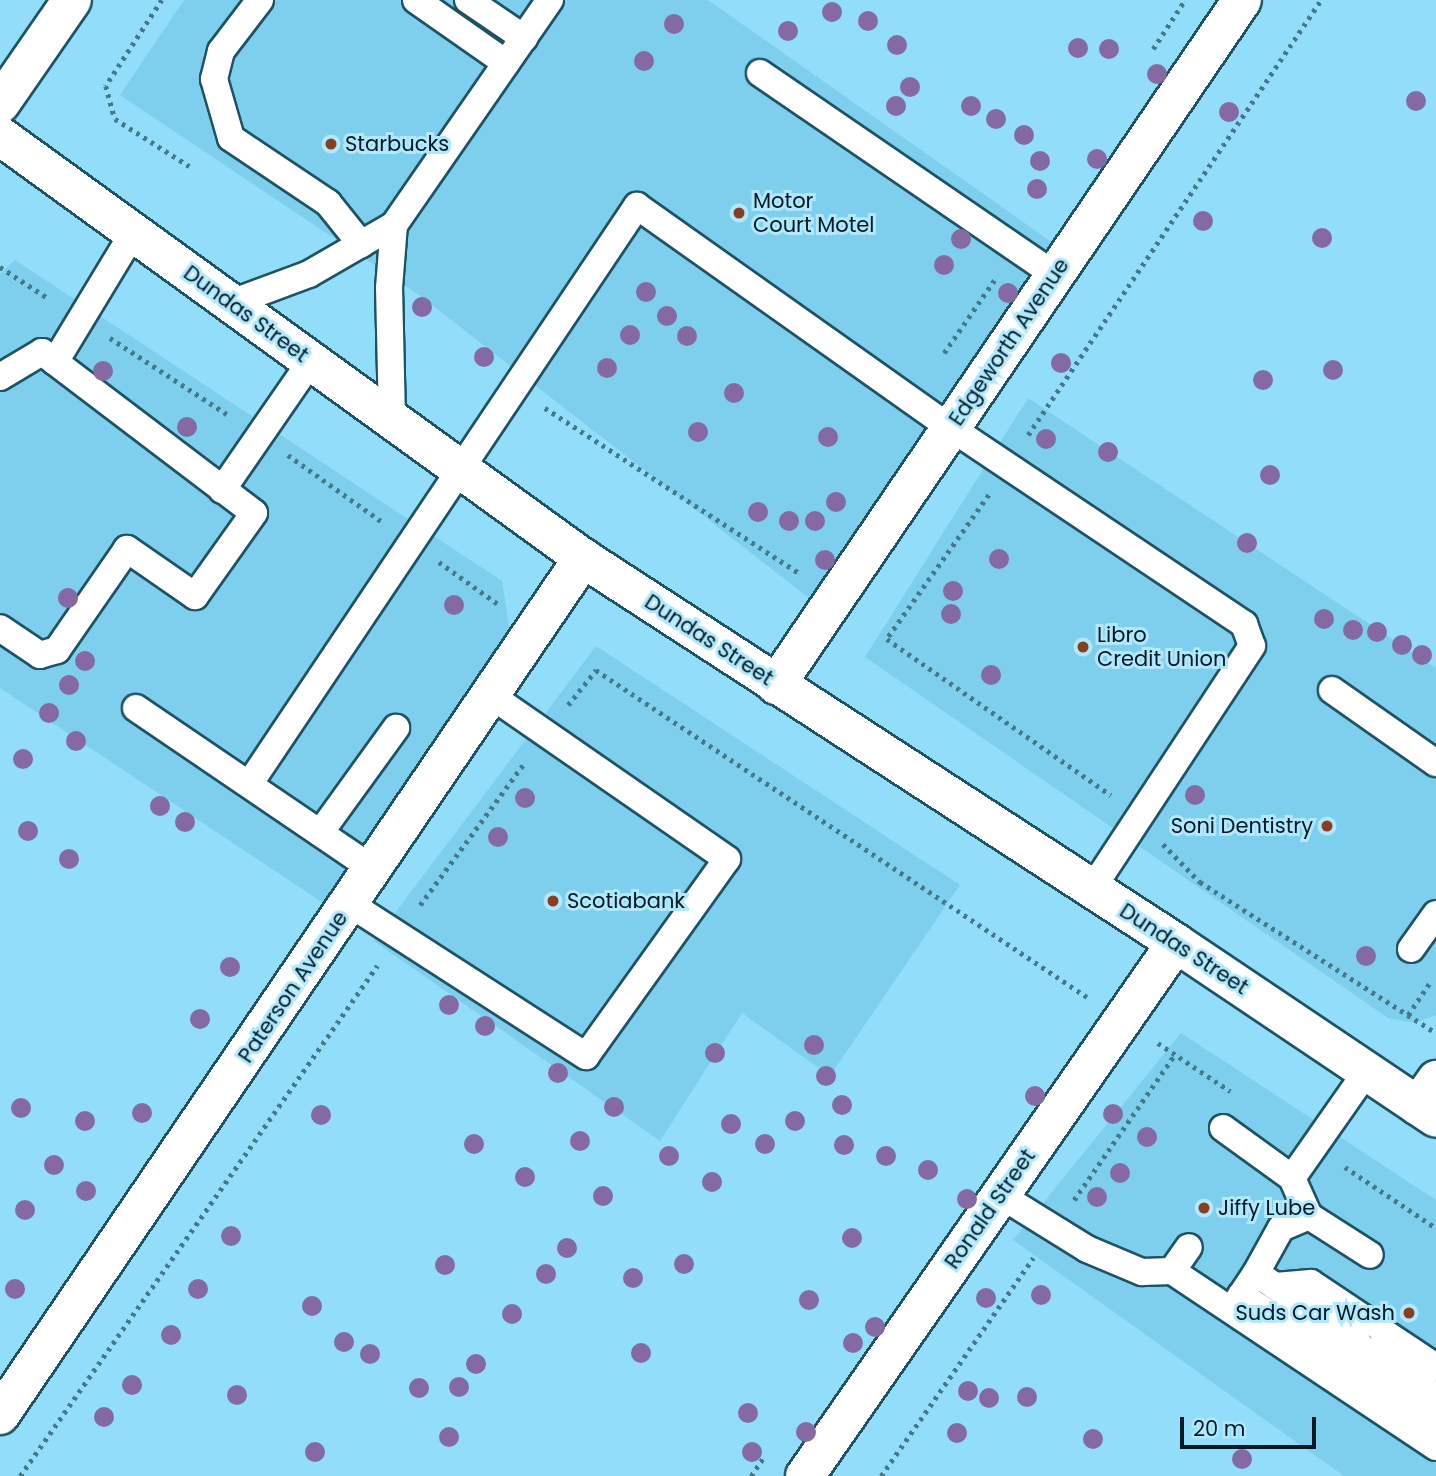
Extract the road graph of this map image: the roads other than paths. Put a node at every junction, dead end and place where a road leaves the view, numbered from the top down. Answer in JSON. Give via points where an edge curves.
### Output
{"nodes":[{"id":1,"x":72,"y":0,"type":"edge"},
{"id":2,"x":260,"y":0,"type":"edge"},
{"id":3,"x":416,"y":0,"type":"edge"},
{"id":4,"x":468,"y":0,"type":"edge"},
{"id":5,"x":550,"y":0,"type":"edge"},
{"id":6,"x":1242,"y":0,"type":"edge"},
{"id":7,"x":524,"y":38,"type":"junction"},
{"id":8,"x":506,"y":63,"type":"junction"},
{"id":9,"x":760,"y":73,"type":"dead end"},
{"id":10,"x":0,"y":104,"type":"edge"},
{"id":11,"x":0,"y":136,"type":"edge"},
{"id":12,"x":394,"y":225,"type":"junction"},
{"id":13,"x":134,"y":233,"type":"junction"},
{"id":14,"x":361,"y":244,"type":"junction"},
{"id":15,"x":1055,"y":275,"type":"junction"},
{"id":16,"x":231,"y":303,"type":"junction"},
{"id":17,"x":311,"y":360,"type":"junction"},
{"id":18,"x":55,"y":362,"type":"junction"},
{"id":19,"x":0,"y":377,"type":"edge"},
{"id":20,"x":392,"y":419,"type":"junction"},
{"id":21,"x":951,"y":428,"type":"junction"},
{"id":22,"x":458,"y":468,"type":"junction"},
{"id":23,"x":222,"y":490,"type":"junction"},
{"id":24,"x":583,"y":558,"type":"junction"},
{"id":25,"x":0,"y":628,"type":"edge"},
{"id":26,"x":776,"y":685,"type":"junction"},
{"id":27,"x":1332,"y":690,"type":"dead end"},
{"id":28,"x":490,"y":695,"type":"junction"},
{"id":29,"x":136,"y":708,"type":"dead end"},
{"id":30,"x":396,"y":728,"type":"dead end"},
{"id":31,"x":1436,"y":763,"type":"edge"},
{"id":32,"x":250,"y":783,"type":"junction"},
{"id":33,"x":320,"y":833,"type":"junction"},
{"id":34,"x":373,"y":869,"type":"junction"},
{"id":35,"x":1092,"y":889,"type":"junction"},
{"id":36,"x":350,"y":904,"type":"junction"},
{"id":37,"x":1436,"y":914,"type":"edge"},
{"id":38,"x":1176,"y":943,"type":"junction"},
{"id":39,"x":1411,"y":949,"type":"dead end"},
{"id":40,"x":1367,"y":1071,"type":"junction"},
{"id":41,"x":1430,"y":1101,"type":"edge"},
{"id":42,"x":1223,"y":1128,"type":"dead end"},
{"id":43,"x":1292,"y":1178,"type":"junction"},
{"id":44,"x":1000,"y":1195,"type":"junction"},
{"id":45,"x":1309,"y":1216,"type":"junction"},
{"id":46,"x":1189,"y":1247,"type":"dead end"},
{"id":47,"x":1370,"y":1255,"type":"dead end"},
{"id":48,"x":1172,"y":1271,"type":"junction"},
{"id":49,"x":1251,"y":1291,"type":"junction"},
{"id":50,"x":1371,"y":1337,"type":"junction"},
{"id":51,"x":1436,"y":1367,"type":"edge"},
{"id":52,"x":1436,"y":1396,"type":"edge"},
{"id":53,"x":0,"y":1415,"type":"edge"},
{"id":54,"x":1436,"y":1423,"type":"edge"},
{"id":55,"x":1436,"y":1447,"type":"edge"},
{"id":56,"x":805,"y":1476,"type":"edge"}],
"edges":[{"from":1,"to":10,"type":"street"},
{"from":2,"to":14,"type":"lane","via":[[221,51],[214,79],[231,138],[328,203]]},
{"from":3,"to":8,"type":"lane"},
{"from":4,"to":7,"type":"lane"},
{"from":5,"to":7,"type":"lane"},
{"from":6,"to":15,"type":"street","name":"Edgeworth Avenue"},
{"from":7,"to":8,"type":"lane"},
{"from":8,"to":12,"type":"lane"},
{"from":9,"to":15,"type":"lane"},
{"from":11,"to":13,"type":"street","name":"Dundas Street"},
{"from":12,"to":14,"type":"lane"},
{"from":12,"to":20,"type":"lane","via":[[389,288]]},
{"from":13,"to":16,"type":"street","name":"Dundas Street"},
{"from":13,"to":18,"type":"lane"},
{"from":14,"to":16,"type":"lane","via":[[309,274]]},
{"from":15,"to":21,"type":"street","name":"Edgeworth Avenue"},
{"from":16,"to":17,"type":"street","name":"Dundas Street"},
{"from":17,"to":20,"type":"street","name":"Dundas Street"},
{"from":17,"to":23,"type":"lane"},
{"from":18,"to":19,"type":"lane","via":[[42,352]]},
{"from":18,"to":23,"type":"lane"},
{"from":20,"to":22,"type":"street","name":"Dundas Street"},
{"from":21,"to":22,"type":"lane","via":[[637,206]]},
{"from":21,"to":26,"type":"street","name":"Edgeworth Avenue"},
{"from":21,"to":35,"type":"lane","via":[[1244,624],[1252,646]]},
{"from":22,"to":24,"type":"street","name":"Dundas Street"},
{"from":22,"to":32,"type":"lane"},
{"from":23,"to":25,"type":"lane","via":[[254,513],[195,596],[127,549],[57,650],[40,655]]},
{"from":24,"to":26,"type":"street","name":"Dundas Street"},
{"from":24,"to":28,"type":"street","name":"Paterson Avenue"},
{"from":26,"to":35,"type":"street","name":"Dundas Street"},
{"from":27,"to":31,"type":"lane"},
{"from":28,"to":34,"type":"street","name":"Paterson Avenue"},
{"from":28,"to":36,"type":"lane","via":[[727,859],[586,1056]]},
{"from":29,"to":32,"type":"lane"},
{"from":30,"to":33,"type":"lane"},
{"from":32,"to":33,"type":"lane"},
{"from":33,"to":34,"type":"lane"},
{"from":34,"to":36,"type":"street","name":"Paterson Avenue"},
{"from":35,"to":38,"type":"street","name":"Dundas Street"},
{"from":36,"to":53,"type":"street","name":"Paterson Avenue"},
{"from":37,"to":39,"type":"lane"},
{"from":38,"to":40,"type":"street","name":"Dundas Street"},
{"from":38,"to":44,"type":"street","name":"Ronald Street"},
{"from":40,"to":41,"type":"street","name":"Dundas Street"},
{"from":40,"to":43,"type":"lane"},
{"from":42,"to":43,"type":"lane","via":[[1250,1164]]},
{"from":43,"to":45,"type":"lane"},
{"from":44,"to":48,"type":"lane","via":[[1053,1230],[1142,1272]]},
{"from":44,"to":56,"type":"street","name":"Ronald Street"},
{"from":45,"to":47,"type":"lane"},
{"from":45,"to":49,"type":"lane","via":[[1281,1228]]},
{"from":46,"to":48,"type":"lane"},
{"from":48,"to":49,"type":"lane"},
{"from":49,"to":50,"type":"lane"},
{"from":49,"to":54,"type":"lane"},
{"from":49,"to":55,"type":"lane"},
{"from":50,"to":51,"type":"lane"},
{"from":50,"to":52,"type":"lane"}]}
